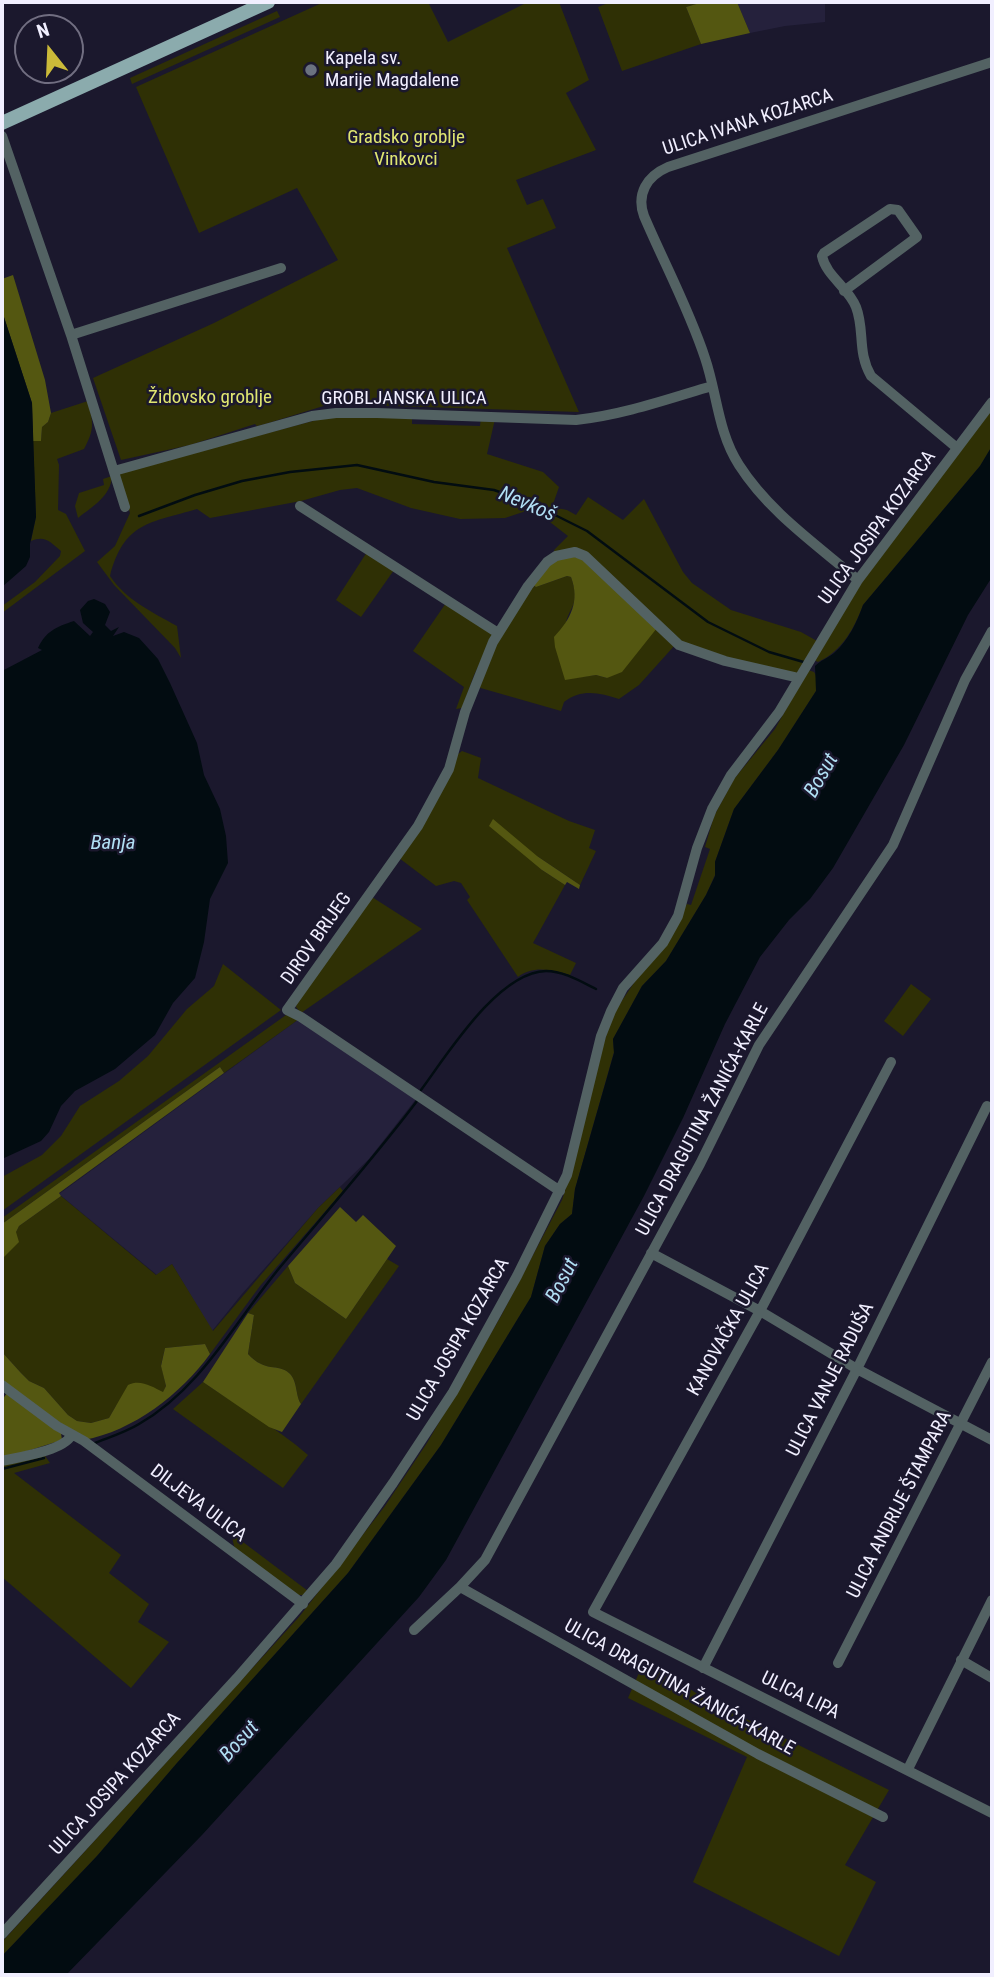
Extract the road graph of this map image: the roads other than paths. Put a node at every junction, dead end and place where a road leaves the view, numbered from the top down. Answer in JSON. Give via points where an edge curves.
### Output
{"nodes":[{"id":1,"x":268,"y":2,"type":"edge"},
{"id":2,"x":992,"y":62,"type":"edge"},
{"id":3,"x":2,"y":123,"type":"edge"},
{"id":4,"x":2,"y":136,"type":"edge"},
{"id":5,"x":281,"y":268,"type":"dead end"},
{"id":6,"x":845,"y":290,"type":"junction"},
{"id":7,"x":71,"y":335,"type":"junction"},
{"id":8,"x":712,"y":386,"type":"junction"},
{"id":9,"x":992,"y":402,"type":"edge"},
{"id":10,"x":957,"y":448,"type":"junction"},
{"id":11,"x":114,"y":471,"type":"junction"},
{"id":12,"x":300,"y":506,"type":"dead end"},
{"id":13,"x":125,"y":507,"type":"dead end"},
{"id":14,"x":858,"y":580,"type":"junction"},
{"id":15,"x":992,"y":631,"type":"edge"},
{"id":16,"x":498,"y":633,"type":"junction"},
{"id":17,"x":801,"y":674,"type":"junction"},
{"id":18,"x":891,"y":1062,"type":"dead end"},
{"id":19,"x":987,"y":1105,"type":"dead end"},
{"id":20,"x":560,"y":1191,"type":"junction"},
{"id":21,"x":651,"y":1253,"type":"junction"},
{"id":22,"x":760,"y":1311,"type":"junction"},
{"id":23,"x":992,"y":1362,"type":"edge"},
{"id":24,"x":857,"y":1369,"type":"junction"},
{"id":25,"x":2,"y":1385,"type":"edge"},
{"id":26,"x":960,"y":1425,"type":"junction"},
{"id":27,"x":71,"y":1436,"type":"junction"},
{"id":28,"x":992,"y":1440,"type":"edge"},
{"id":29,"x":2,"y":1461,"type":"edge"},
{"id":30,"x":460,"y":1587,"type":"junction"},
{"id":31,"x":992,"y":1600,"type":"edge"},
{"id":32,"x":303,"y":1604,"type":"junction"},
{"id":33,"x":593,"y":1612,"type":"joint"},
{"id":34,"x":414,"y":1630,"type":"dead end"},
{"id":35,"x":961,"y":1660,"type":"junction"},
{"id":36,"x":838,"y":1663,"type":"dead end"},
{"id":37,"x":703,"y":1668,"type":"junction"},
{"id":38,"x":992,"y":1678,"type":"edge"},
{"id":39,"x":908,"y":1769,"type":"junction"},
{"id":40,"x":992,"y":1813,"type":"edge"},
{"id":41,"x":883,"y":1817,"type":"dead end"},
{"id":42,"x":2,"y":1934,"type":"edge"}],
"edges":[{"from":1,"to":3,"type":"main road"},
{"from":2,"to":8,"type":"street","name":"ULICA IVANA KOZARCA","via":[[668,167],[646,183],[642,209],[701,347]]},
{"from":4,"to":7,"type":"street"},
{"from":5,"to":7,"type":"street"},
{"from":6,"to":6,"type":"street","via":[[822,256],[890,209],[898,210],[917,237]]},
{"from":6,"to":10,"type":"street","via":[[857,308],[861,349],[871,376]]},
{"from":7,"to":11,"type":"street"},
{"from":8,"to":11,"type":"street","name":"GROBLJANSKA ULICA","via":[[576,420],[313,416]]},
{"from":8,"to":14,"type":"street","name":"ULICA IVANA KOZARCA","via":[[738,465],[792,526]]},
{"from":9,"to":10,"type":"street","name":"ULICA JOSIPA KOZARCA"},
{"from":10,"to":14,"type":"street","name":"ULICA JOSIPA KOZARCA"},
{"from":11,"to":13,"type":"street"},
{"from":12,"to":16,"type":"street"},
{"from":14,"to":17,"type":"street","name":"ULICA JOSIPA KOZARCA"},
{"from":15,"to":21,"type":"street","name":"ULICA DRAGUTINA ŽANIĆA-KARLE","via":[[965,680],[893,845],[759,1045]]},
{"from":16,"to":17,"type":"street","name":"DIROV BRIJEG","via":[[547,562],[575,552],[585,556],[688,650]]},
{"from":16,"to":20,"type":"street","name":"DIROV BRIJEG","via":[[475,682],[449,769],[418,826],[287,1010]]},
{"from":17,"to":20,"type":"street","name":"ULICA JOSIPA KOZARCA","via":[[712,809],[678,916],[663,943],[623,988],[611,1011]]},
{"from":18,"to":22,"type":"street","name":"KANOVAČKA ULICA"},
{"from":19,"to":24,"type":"street","name":"ULICA VANJE RADUŠA"},
{"from":20,"to":32,"type":"street","name":"ULICA JOSIPA KOZARCA","via":[[453,1392],[363,1526]]},
{"from":21,"to":22,"type":"street"},
{"from":21,"to":30,"type":"street","name":"ULICA DRAGUTINA ŽANIĆA-KARLE","via":[[485,1560]]},
{"from":22,"to":24,"type":"street"},
{"from":22,"to":33,"type":"street","name":"KANOVAČKA ULICA"},
{"from":23,"to":26,"type":"street","name":"ULICA ANDRIJE ŠTAMPARA"},
{"from":24,"to":26,"type":"street"},
{"from":24,"to":37,"type":"street","name":"ULICA VANJE RADUŠA"},
{"from":25,"to":27,"type":"street","name":"DILJEVA ULICA"},
{"from":26,"to":28,"type":"street"},
{"from":26,"to":36,"type":"street","name":"ULICA ANDRIJE ŠTAMPARA"},
{"from":27,"to":29,"type":"street","via":[[66,1443]]},
{"from":27,"to":32,"type":"street","name":"DILJEVA ULICA","via":[[84,1441]]},
{"from":30,"to":34,"type":"street","name":"ULICA DRAGUTINA ŽANIĆA-KARLE"},
{"from":30,"to":41,"type":"street","name":"ULICA DRAGUTINA ŽANIĆA-KARLE","via":[[758,1754]]},
{"from":31,"to":35,"type":"street"},
{"from":32,"to":42,"type":"street","name":"ULICA JOSIPA KOZARCA"},
{"from":33,"to":37,"type":"street","name":"ULICA LIPA"},
{"from":35,"to":38,"type":"street"},
{"from":35,"to":39,"type":"street"},
{"from":37,"to":39,"type":"street","name":"ULICA LIPA"},
{"from":39,"to":40,"type":"street","name":"ULICA LIPA"}]}
